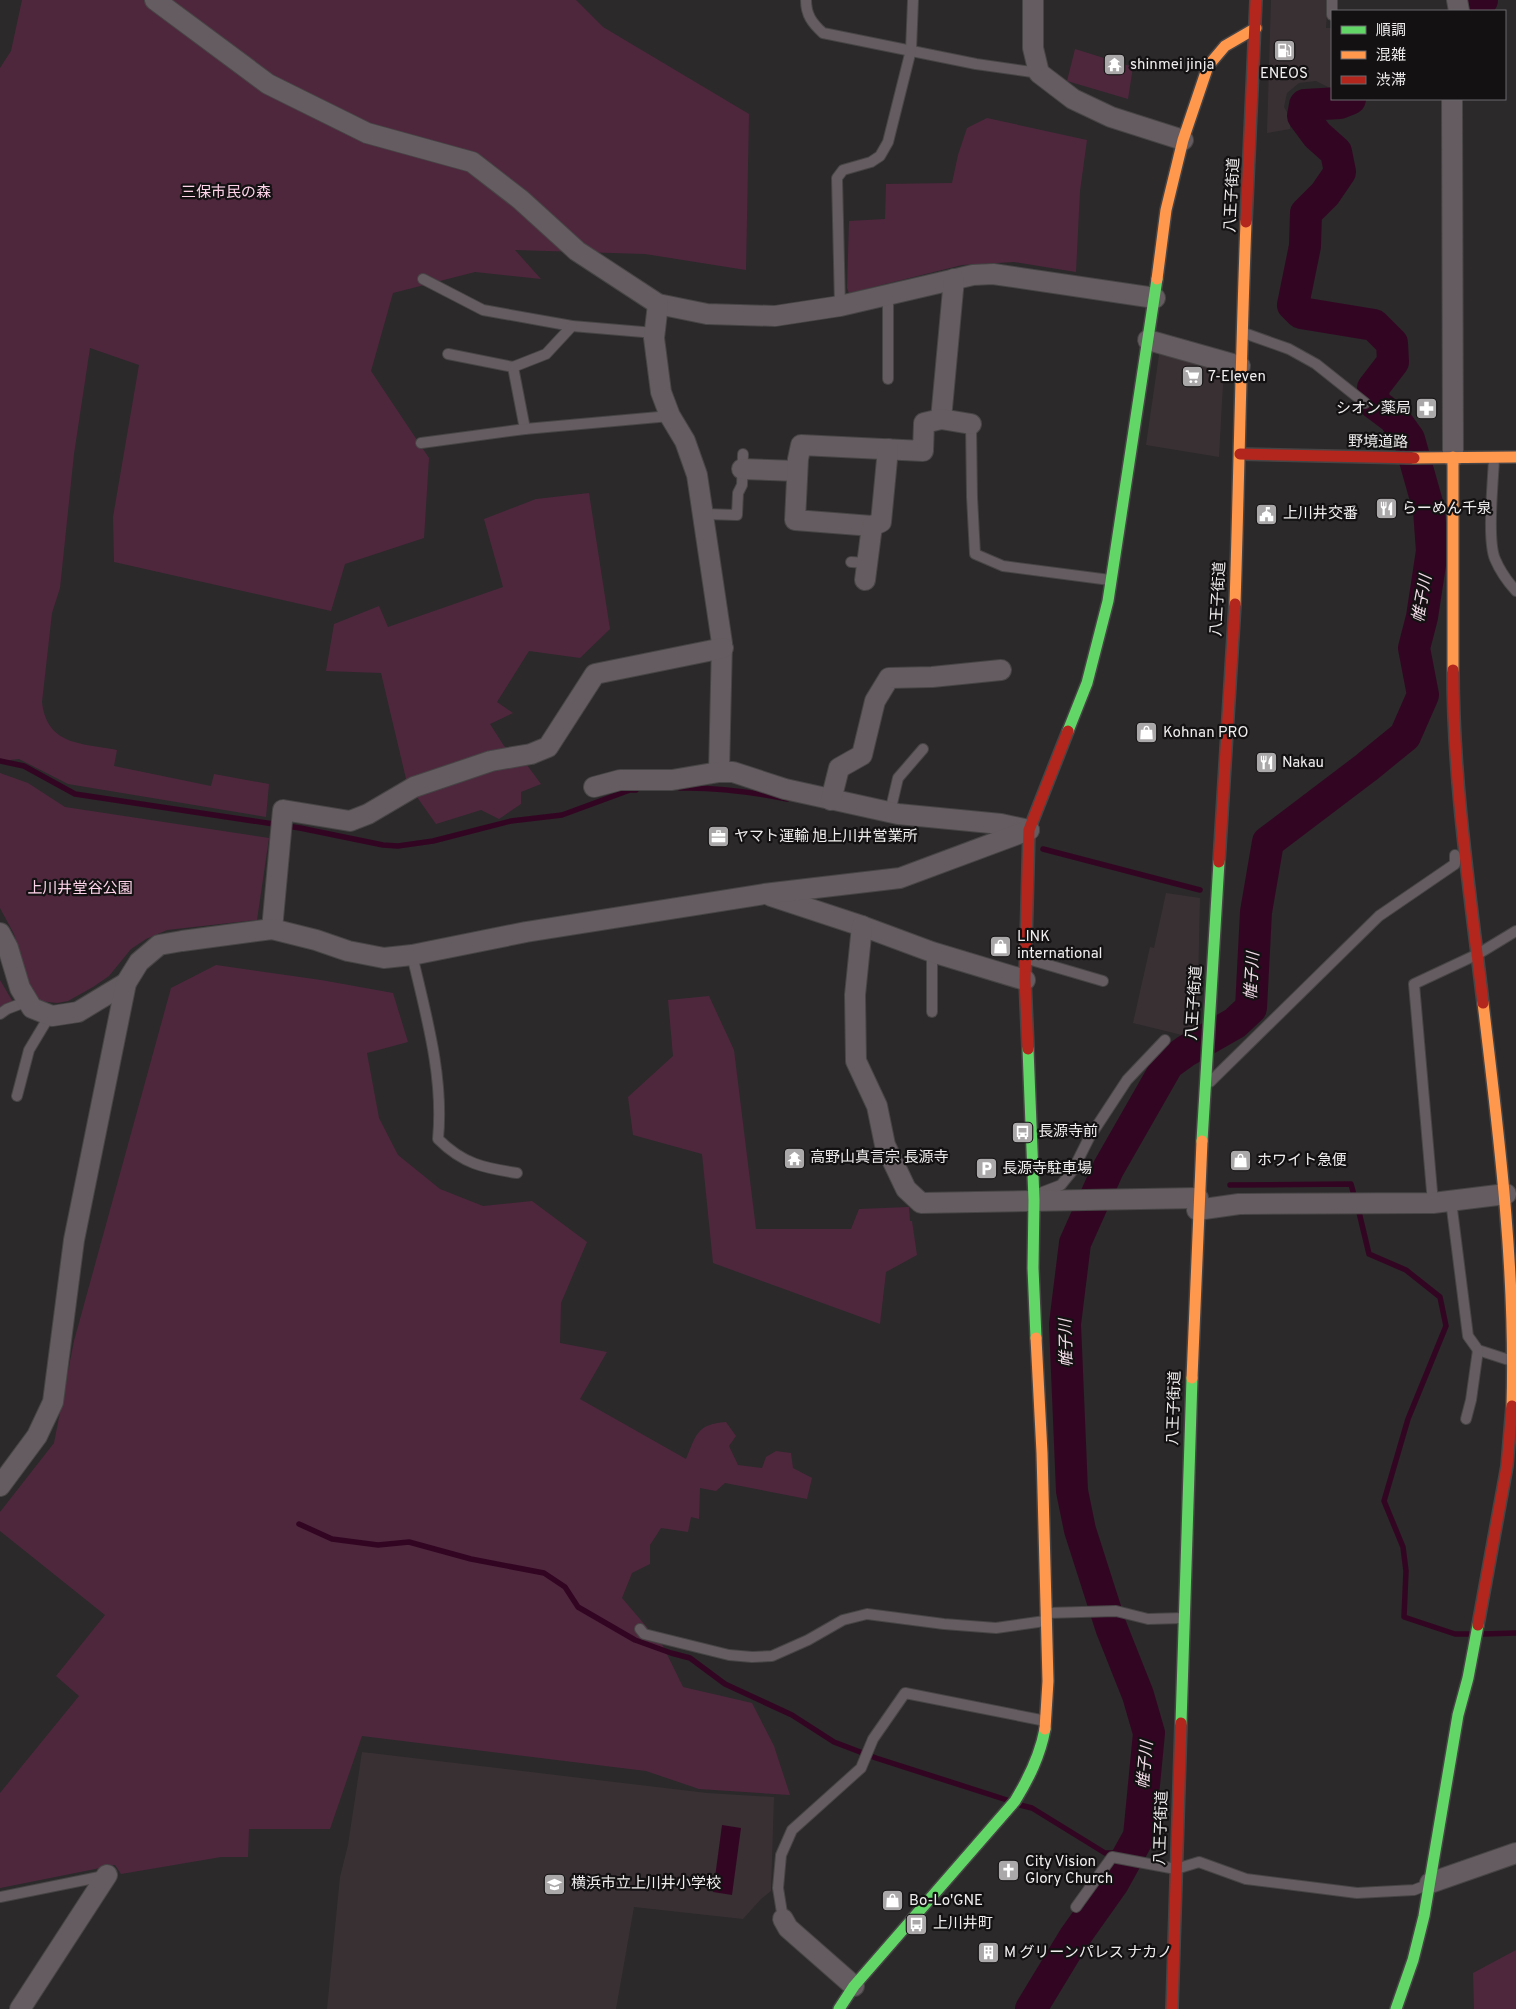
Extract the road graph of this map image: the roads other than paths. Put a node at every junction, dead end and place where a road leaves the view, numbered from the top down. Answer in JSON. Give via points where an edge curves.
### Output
{"nodes":[{"id":1,"x":155,"y":0,"type":"edge"},
{"id":2,"x":806,"y":0,"type":"edge"},
{"id":3,"x":913,"y":0,"type":"edge"},
{"id":4,"x":1033,"y":0,"type":"edge"},
{"id":5,"x":1256,"y":0,"type":"edge"},
{"id":6,"x":1256,"y":28,"type":"junction"},
{"id":7,"x":910,"y":50,"type":"junction"},
{"id":8,"x":1039,"y":73,"type":"junction"},
{"id":9,"x":1452,"y":100,"type":"edge"},
{"id":10,"x":1183,"y":140,"type":"junction"},
{"id":11,"x":424,"y":279,"type":"dead end"},
{"id":12,"x":954,"y":279,"type":"junction"},
{"id":13,"x":888,"y":294,"type":"junction"},
{"id":14,"x":1155,"y":298,"type":"junction"},
{"id":15,"x":658,"y":304,"type":"junction"},
{"id":16,"x":840,"y":306,"type":"junction"},
{"id":17,"x":572,"y":326,"type":"junction"},
{"id":18,"x":1242,"y":332,"type":"junction"},
{"id":19,"x":655,"y":333,"type":"junction"},
{"id":20,"x":1148,"y":340,"type":"junction"},
{"id":21,"x":448,"y":354,"type":"dead end"},
{"id":22,"x":1240,"y":366,"type":"junction"},
{"id":23,"x":512,"y":368,"type":"junction"},
{"id":24,"x":888,"y":379,"type":"dead end"},
{"id":25,"x":1365,"y":403,"type":"dead end"},
{"id":26,"x":670,"y":416,"type":"junction"},
{"id":27,"x":942,"y":419,"type":"junction"},
{"id":28,"x":972,"y":424,"type":"joint"},
{"id":29,"x":525,"y":429,"type":"junction"},
{"id":30,"x":421,"y":443,"type":"dead end"},
{"id":31,"x":888,"y":449,"type":"junction"},
{"id":32,"x":1240,"y":454,"type":"junction"},
{"id":33,"x":1494,"y":457,"type":"junction"},
{"id":34,"x":1516,"y":457,"type":"edge"},
{"id":35,"x":1443,"y":458,"type":"junction"},
{"id":36,"x":743,"y":462,"type":"joint"},
{"id":37,"x":797,"y":471,"type":"junction"},
{"id":38,"x":704,"y":514,"type":"junction"},
{"id":39,"x":872,"y":526,"type":"junction"},
{"id":40,"x":861,"y":568,"type":"dead end"},
{"id":41,"x":1111,"y":580,"type":"junction"},
{"id":42,"x":1516,"y":591,"type":"edge"},
{"id":43,"x":723,"y":648,"type":"junction"},
{"id":44,"x":1001,"y":670,"type":"dead end"},
{"id":45,"x":923,"y":749,"type":"dead end"},
{"id":46,"x":719,"y":772,"type":"junction"},
{"id":47,"x":594,"y":787,"type":"dead end"},
{"id":48,"x":831,"y":800,"type":"junction"},
{"id":49,"x":890,"y":812,"type":"junction"},
{"id":50,"x":1460,"y":816,"type":"junction"},
{"id":51,"x":1029,"y":830,"type":"junction"},
{"id":52,"x":764,"y":894,"type":"junction"},
{"id":53,"x":862,"y":926,"type":"junction"},
{"id":54,"x":272,"y":929,"type":"junction"},
{"id":55,"x":1516,"y":931,"type":"edge"},
{"id":56,"x":0,"y":933,"type":"edge"},
{"id":57,"x":932,"y":952,"type":"junction"},
{"id":58,"x":1478,"y":954,"type":"junction"},
{"id":59,"x":412,"y":955,"type":"junction"},
{"id":60,"x":1027,"y":959,"type":"junction"},
{"id":61,"x":1025,"y":980,"type":"junction"},
{"id":62,"x":1103,"y":980,"type":"dead end"},
{"id":63,"x":126,"y":983,"type":"junction"},
{"id":64,"x":28,"y":1001,"type":"junction"},
{"id":65,"x":932,"y":1012,"type":"dead end"},
{"id":66,"x":0,"y":1014,"type":"edge"},
{"id":67,"x":50,"y":1015,"type":"junction"},
{"id":68,"x":1165,"y":1040,"type":"dead end"},
{"id":69,"x":1204,"y":1088,"type":"junction"},
{"id":70,"x":17,"y":1096,"type":"dead end"},
{"id":71,"x":518,"y":1172,"type":"dead end"},
{"id":72,"x":1509,"y":1192,"type":"edge"},
{"id":73,"x":1034,"y":1198,"type":"junction"},
{"id":74,"x":1442,"y":1202,"type":"junction"},
{"id":75,"x":1197,"y":1204,"type":"junction"},
{"id":76,"x":1478,"y":1350,"type":"junction"},
{"id":77,"x":1515,"y":1362,"type":"edge"},
{"id":78,"x":1466,"y":1419,"type":"dead end"},
{"id":79,"x":0,"y":1486,"type":"edge"},
{"id":80,"x":1046,"y":1617,"type":"junction"},
{"id":81,"x":1184,"y":1618,"type":"junction"},
{"id":82,"x":640,"y":1629,"type":"dead end"},
{"id":83,"x":1047,"y":1721,"type":"junction"},
{"id":84,"x":1516,"y":1854,"type":"edge"},
{"id":85,"x":1176,"y":1869,"type":"junction"},
{"id":86,"x":107,"y":1876,"type":"joint"},
{"id":87,"x":1430,"y":1883,"type":"junction"},
{"id":88,"x":0,"y":1897,"type":"edge"},
{"id":89,"x":1076,"y":1907,"type":"dead end"},
{"id":90,"x":782,"y":1919,"type":"joint"},
{"id":91,"x":854,"y":1986,"type":"junction"},
{"id":92,"x":20,"y":2009,"type":"edge"},
{"id":93,"x":838,"y":2009,"type":"edge"},
{"id":94,"x":1172,"y":2009,"type":"edge"},
{"id":95,"x":1396,"y":2009,"type":"edge"}],
"edges":[{"from":1,"to":15,"type":"street","via":[[268,84],[367,133],[472,162],[521,200],[577,252]]},
{"from":2,"to":7,"type":"lane","via":[[806,11],[812,23],[823,33]]},
{"from":3,"to":7,"type":"lane"},
{"from":4,"to":8,"type":"street","via":[[1032,48]]},
{"from":5,"to":6,"type":"main road","name":"八王子街道"},
{"from":6,"to":10,"type":"main road","via":[[1224,46],[1208,66]]},
{"from":6,"to":18,"type":"main road","name":"八王子街道"},
{"from":7,"to":8,"type":"lane"},
{"from":7,"to":16,"type":"lane","via":[[888,142],[880,156],[843,170],[837,178]]},
{"from":8,"to":10,"type":"street","via":[[1073,99]]},
{"from":9,"to":35,"type":"street"},
{"from":10,"to":14,"type":"main road","via":[[1166,210]]},
{"from":11,"to":17,"type":"lane","via":[[483,310]]},
{"from":12,"to":13,"type":"street"},
{"from":12,"to":14,"type":"street","via":[[993,274]]},
{"from":12,"to":27,"type":"street"},
{"from":13,"to":16,"type":"street"},
{"from":13,"to":24,"type":"lane"},
{"from":14,"to":20,"type":"main road"},
{"from":15,"to":16,"type":"street","via":[[707,314],[775,316]]},
{"from":15,"to":19,"type":"street"},
{"from":17,"to":19,"type":"lane"},
{"from":17,"to":23,"type":"lane","via":[[546,354]]},
{"from":18,"to":22,"type":"main road","name":"八王子街道"},
{"from":18,"to":25,"type":"lane","via":[[1289,349],[1316,364]]},
{"from":19,"to":26,"type":"street","via":[[661,392]]},
{"from":20,"to":22,"type":"street"},
{"from":20,"to":41,"type":"main road"},
{"from":21,"to":23,"type":"lane"},
{"from":22,"to":32,"type":"main road","name":"八王子街道"},
{"from":23,"to":29,"type":"lane"},
{"from":26,"to":29,"type":"lane"},
{"from":26,"to":38,"type":"street","via":[[685,441],[697,475]]},
{"from":27,"to":28,"type":"street"},
{"from":27,"to":31,"type":"street","via":[[924,423],[923,451]]},
{"from":28,"to":41,"type":"lane","via":[[975,554],[1003,566]]},
{"from":29,"to":30,"type":"lane"},
{"from":31,"to":37,"type":"street","via":[[801,445]]},
{"from":31,"to":39,"type":"street","via":[[881,522]]},
{"from":32,"to":35,"type":"main road","name":"野境道路"},
{"from":32,"to":69,"type":"main road","name":"八王子街道","via":[[1234,614]]},
{"from":33,"to":34,"type":"main road","name":"野境道路"},
{"from":33,"to":35,"type":"main road","name":"野境道路"},
{"from":33,"to":42,"type":"lane","via":[[1494,558]]},
{"from":35,"to":50,"type":"main road"},
{"from":36,"to":37,"type":"street"},
{"from":36,"to":38,"type":"lane","via":[[737,515]]},
{"from":37,"to":39,"type":"street","via":[[795,520]]},
{"from":38,"to":43,"type":"street"},
{"from":39,"to":40,"type":"street"},
{"from":41,"to":51,"type":"main road","via":[[1087,683]]},
{"from":43,"to":46,"type":"street"},
{"from":43,"to":54,"type":"street","via":[[595,674],[548,747],[531,754],[491,761],[414,787],[350,821],[283,810]]},
{"from":44,"to":48,"type":"street","via":[[889,678],[875,701],[862,755],[839,768]]},
{"from":45,"to":49,"type":"lane","via":[[898,778]]},
{"from":46,"to":47,"type":"street","via":[[672,780],[620,780]]},
{"from":46,"to":48,"type":"street","via":[[733,772]]},
{"from":48,"to":49,"type":"street"},
{"from":49,"to":51,"type":"street"},
{"from":50,"to":58,"type":"main road"},
{"from":50,"to":69,"type":"lane","via":[[1451,820],[1456,864],[1379,916]]},
{"from":51,"to":52,"type":"street","via":[[900,878]]},
{"from":51,"to":60,"type":"main road"},
{"from":52,"to":53,"type":"street"},
{"from":52,"to":59,"type":"street","via":[[526,932]]},
{"from":53,"to":57,"type":"street"},
{"from":53,"to":73,"type":"street","via":[[855,995],[856,1061],[877,1106],[885,1146],[906,1189],[921,1203]]},
{"from":54,"to":59,"type":"street","via":[[384,958]]},
{"from":54,"to":63,"type":"street","via":[[159,945],[139,962]]},
{"from":55,"to":58,"type":"lane"},
{"from":56,"to":64,"type":"street"},
{"from":57,"to":61,"type":"street"},
{"from":57,"to":65,"type":"lane"},
{"from":58,"to":72,"type":"main road"},
{"from":58,"to":74,"type":"lane","via":[[1414,984],[1413,988]]},
{"from":59,"to":71,"type":"lane","via":[[433,1044],[440,1122],[438,1139],[464,1160],[483,1167]]},
{"from":60,"to":61,"type":"main road"},
{"from":60,"to":62,"type":"lane"},
{"from":61,"to":73,"type":"main road"},
{"from":63,"to":67,"type":"street","via":[[78,1012]]},
{"from":63,"to":79,"type":"street","via":[[74,1240],[53,1402],[38,1436]]},
{"from":64,"to":66,"type":"lane"},
{"from":64,"to":67,"type":"street","via":[[32,1008]]},
{"from":67,"to":70,"type":"lane","via":[[28,1050]]},
{"from":68,"to":73,"type":"lane","via":[[1127,1080],[1061,1185]]},
{"from":69,"to":75,"type":"main road","name":"八王子街道"},
{"from":72,"to":74,"type":"street"},
{"from":72,"to":77,"type":"main road"},
{"from":73,"to":75,"type":"street"},
{"from":73,"to":80,"type":"main road","via":[[1033,1268]]},
{"from":74,"to":75,"type":"street"},
{"from":74,"to":76,"type":"lane","via":[[1468,1336]]},
{"from":75,"to":81,"type":"main road","name":"八王子街道"},
{"from":76,"to":77,"type":"lane"},
{"from":76,"to":78,"type":"lane"},
{"from":77,"to":87,"type":"main road","via":[[1507,1466],[1468,1678],[1458,1715]]},
{"from":80,"to":81,"type":"lane","via":[[1116,1611],[1148,1619]]},
{"from":80,"to":82,"type":"lane","via":[[996,1628],[866,1614],[843,1620],[772,1656],[752,1657],[729,1655],[644,1634]]},
{"from":80,"to":83,"type":"main road"},
{"from":81,"to":85,"type":"main road","name":"八王子街道"},
{"from":83,"to":90,"type":"lane","via":[[905,1693],[873,1739],[861,1768],[792,1830],[781,1855],[778,1888]]},
{"from":83,"to":91,"type":"main road","via":[[1032,1775],[1015,1801]]},
{"from":84,"to":87,"type":"street"},
{"from":85,"to":87,"type":"lane","via":[[1199,1862],[1246,1879],[1357,1893],[1414,1890]]},
{"from":85,"to":89,"type":"lane","via":[[1112,1857]]},
{"from":85,"to":94,"type":"main road","name":"八王子街道"},
{"from":86,"to":88,"type":"lane"},
{"from":86,"to":92,"type":"street"},
{"from":87,"to":95,"type":"main road","via":[[1413,1960]]},
{"from":90,"to":91,"type":"street","via":[[788,1928]]},
{"from":91,"to":93,"type":"main road"}]}
